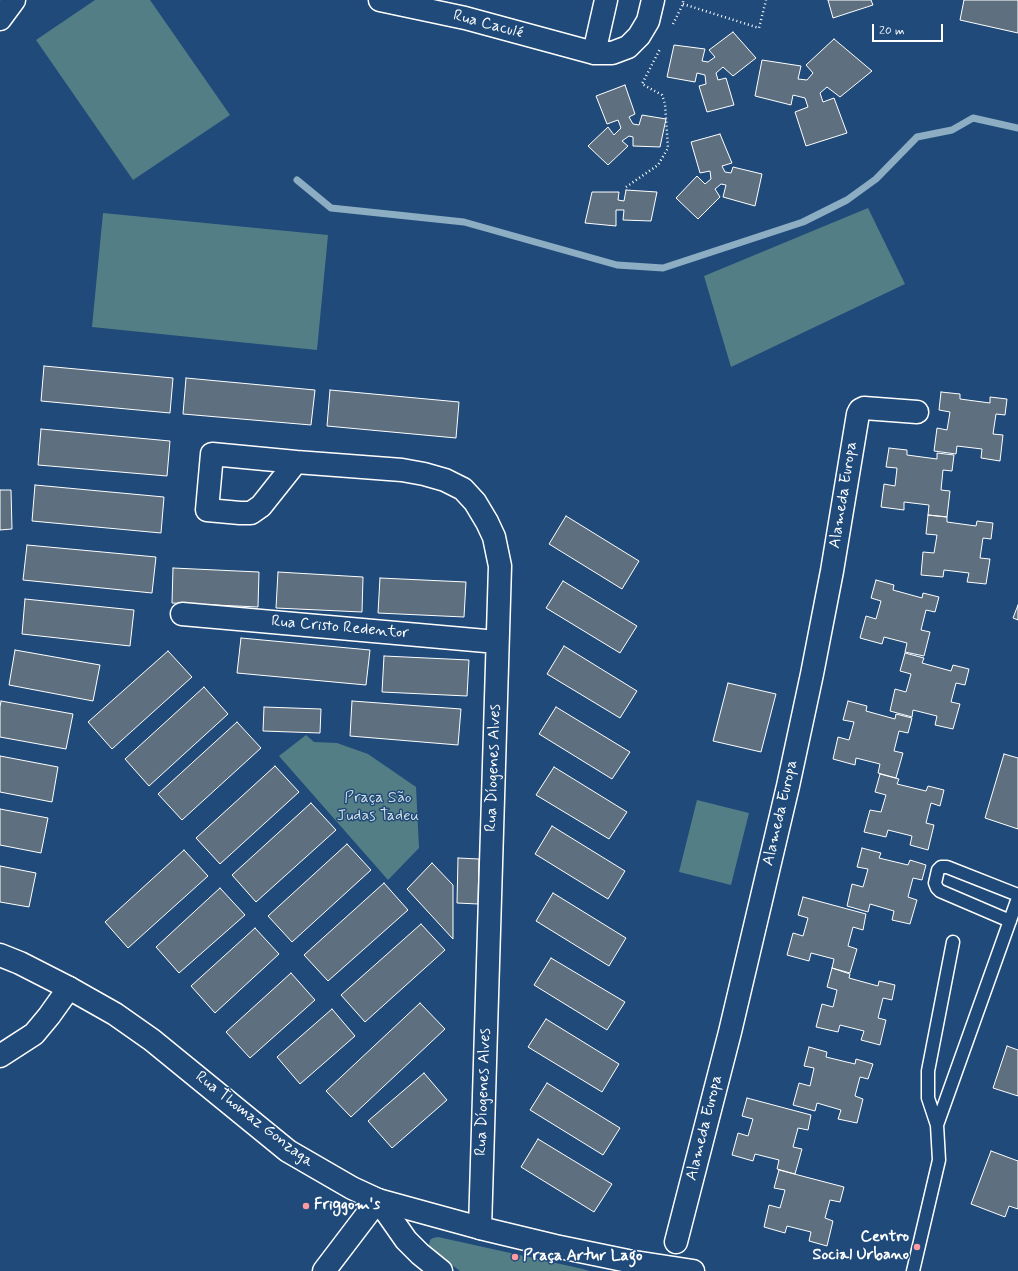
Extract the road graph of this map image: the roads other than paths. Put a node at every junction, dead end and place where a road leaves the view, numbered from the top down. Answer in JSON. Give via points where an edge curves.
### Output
{"nodes":[{"id":1,"x":14,"y":0,"type":"edge"},
{"id":2,"x":380,"y":0,"type":"edge"},
{"id":3,"x":606,"y":0,"type":"edge"},
{"id":4,"x":653,"y":0,"type":"edge"},
{"id":5,"x":0,"y":19,"type":"edge"},
{"id":6,"x":594,"y":53,"type":"junction"},
{"id":7,"x":917,"y":412,"type":"dead end"},
{"id":8,"x":296,"y":462,"type":"dead end"},
{"id":9,"x":182,"y":614,"type":"dead end"},
{"id":10,"x":497,"y":642,"type":"junction"},
{"id":11,"x":1018,"y":895,"type":"edge"},
{"id":12,"x":1018,"y":898,"type":"edge"},
{"id":13,"x":1010,"y":921,"type":"junction"},
{"id":14,"x":953,"y":942,"type":"dead end"},
{"id":15,"x":0,"y":955,"type":"edge"},
{"id":16,"x":69,"y":988,"type":"junction"},
{"id":17,"x":0,"y":1056,"type":"edge"},
{"id":18,"x":937,"y":1125,"type":"junction"},
{"id":19,"x":378,"y":1200,"type":"junction"},
{"id":20,"x":480,"y":1228,"type":"junction"},
{"id":21,"x":676,"y":1242,"type":"joint"},
{"id":22,"x":629,"y":1266,"type":"edge"},
{"id":23,"x":669,"y":1268,"type":"junction"},
{"id":24,"x":324,"y":1271,"type":"edge"},
{"id":25,"x":441,"y":1271,"type":"edge"},
{"id":26,"x":693,"y":1271,"type":"edge"},
{"id":27,"x":914,"y":1271,"type":"edge"}],
"edges":[{"from":1,"to":5,"type":"street"},
{"from":2,"to":6,"type":"street","name":"Rua Caculé","via":[[465,18]]},
{"from":3,"to":6,"type":"street"},
{"from":4,"to":6,"type":"street","name":"Rua Caculé","via":[[648,21],[634,42],[612,53]]},
{"from":7,"to":21,"type":"street","name":"Alameda Europa","via":[[864,408],[858,414],[832,572],[788,786],[732,1024]]},
{"from":8,"to":10,"type":"street","name":"Rua Díogenes Alves","via":[[402,470],[445,480],[463,489],[475,502],[494,537],[500,566]]},
{"from":9,"to":10,"type":"street","name":"Rua Cristo Redentor"},
{"from":10,"to":20,"type":"street","name":"Rua Díogenes Alves"},
{"from":11,"to":13,"type":"lane","via":[[947,867],[938,870],[935,883],[940,891]]},
{"from":12,"to":13,"type":"lane"},
{"from":13,"to":18,"type":"lane"},
{"from":14,"to":18,"type":"lane","via":[[928,1071],[928,1098]]},
{"from":15,"to":16,"type":"street","name":"Rua Thomaz Gonzaga"},
{"from":16,"to":17,"type":"street","via":[[34,1034]]},
{"from":16,"to":19,"type":"street","name":"Rua Thomaz Gonzaga","via":[[115,1014],[152,1040],[288,1151]]},
{"from":18,"to":27,"type":"lane","via":[[940,1160]]},
{"from":19,"to":20,"type":"street","name":"Rua Thomaz Gonzaga"},
{"from":19,"to":24,"type":"street"},
{"from":19,"to":25,"type":"street","via":[[406,1240]]},
{"from":20,"to":22,"type":"street","name":"Rua Thomaz Gonzaga"},
{"from":21,"to":23,"type":"lane","name":"Alameda Europa"},
{"from":22,"to":23,"type":"street","name":"Rua Thomaz Gonzaga"},
{"from":23,"to":26,"type":"street","name":"Rua Thomaz Gonzaga"}]}
